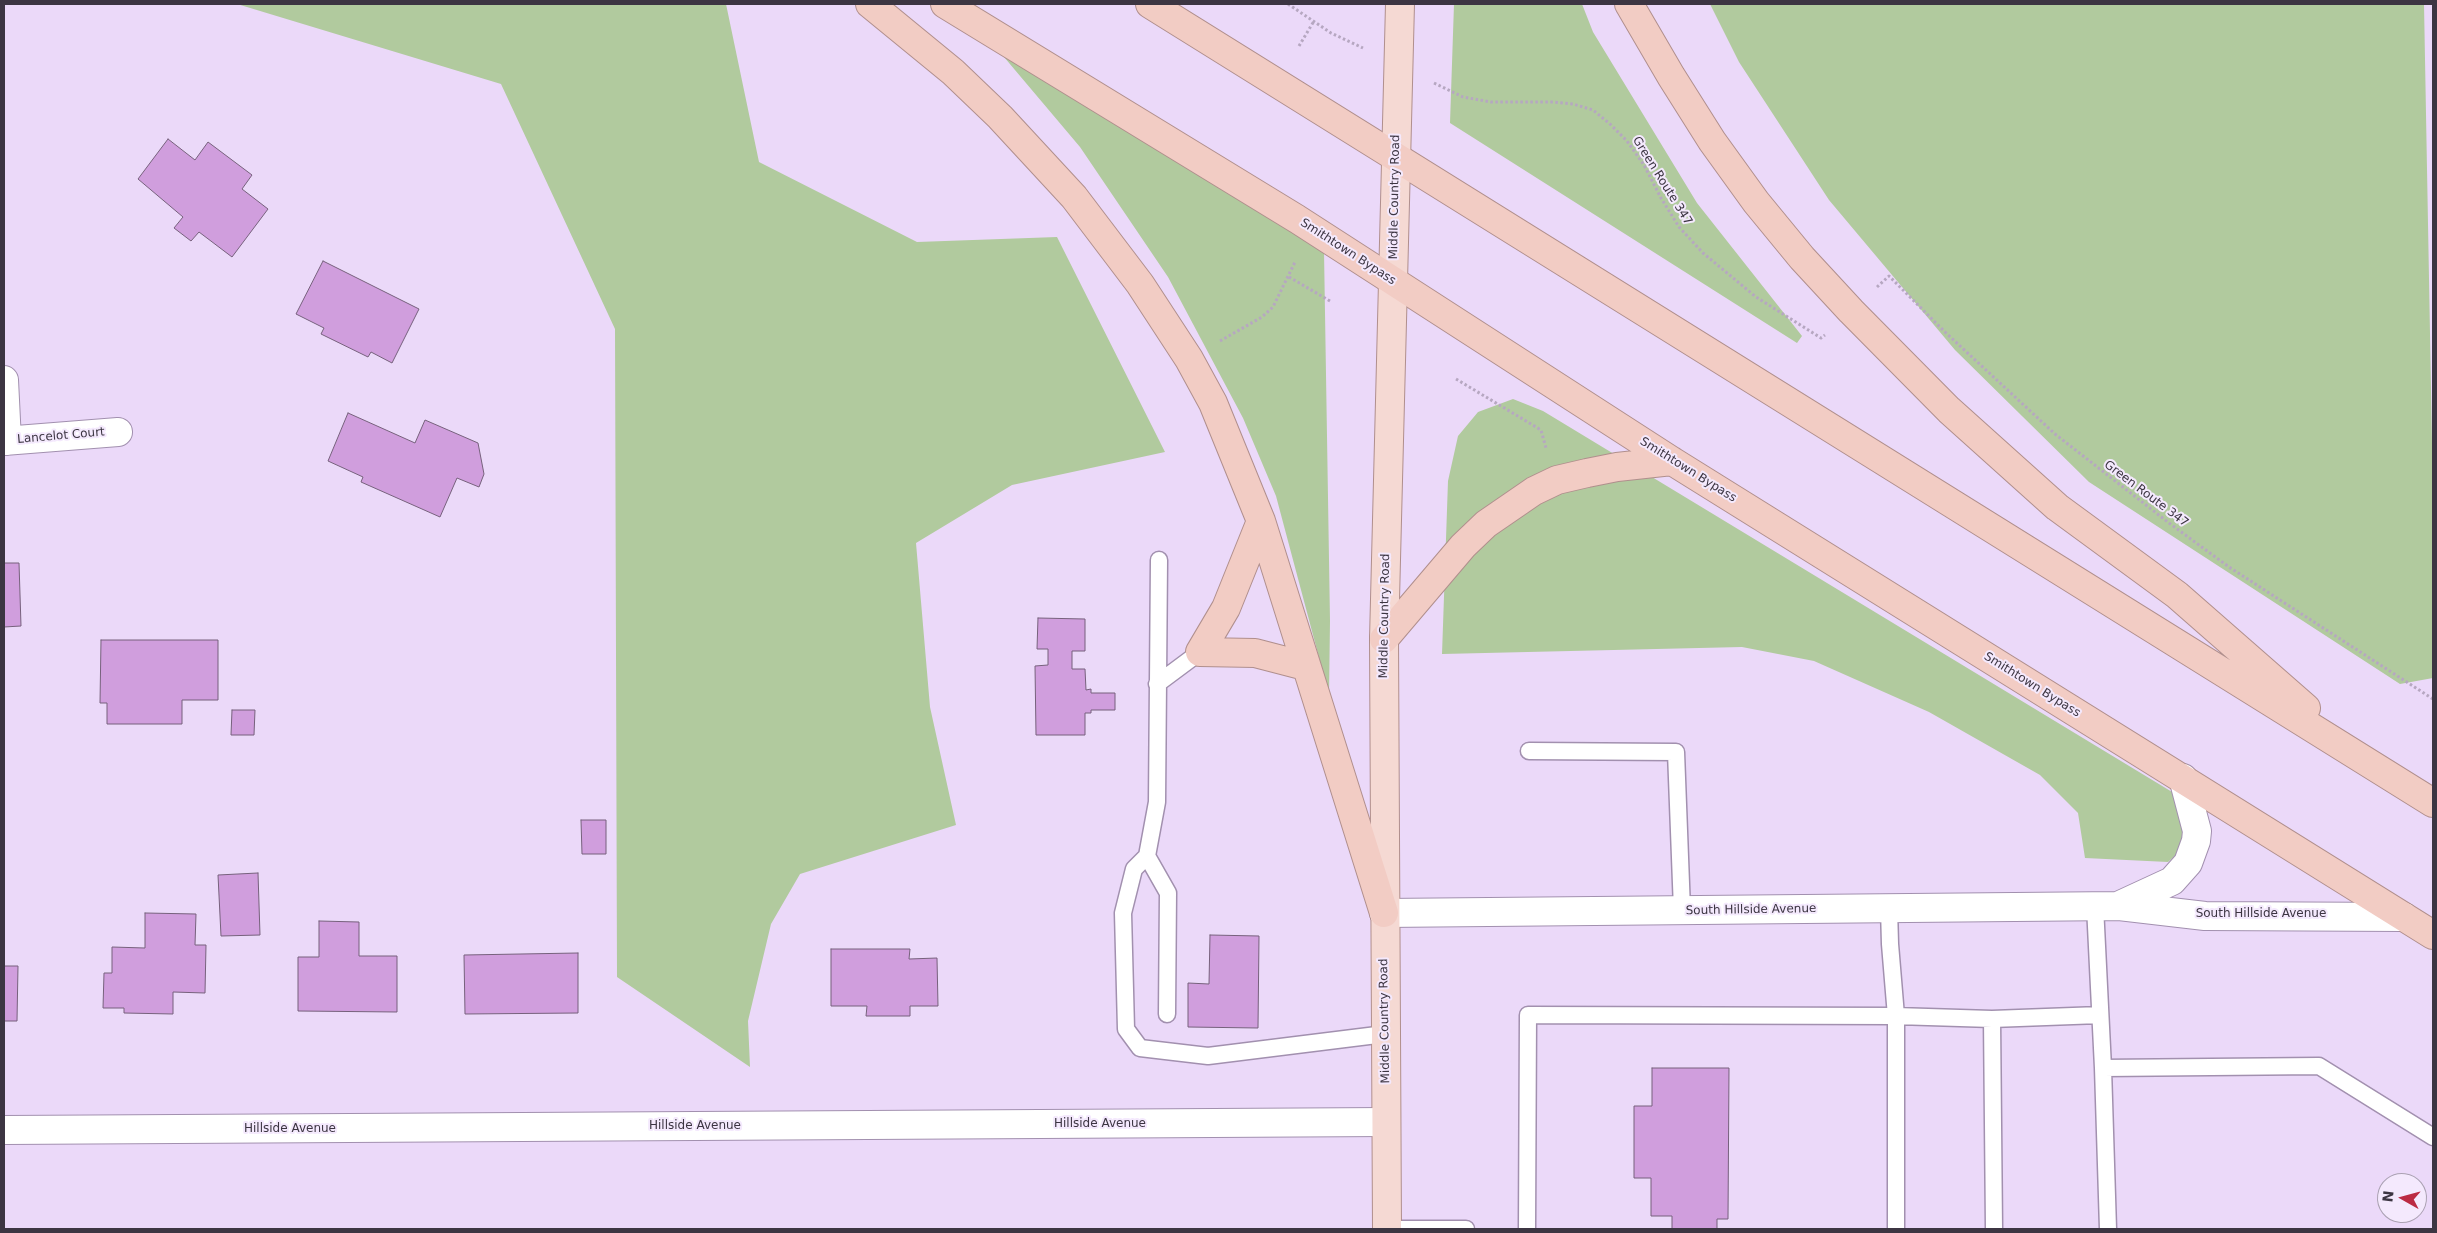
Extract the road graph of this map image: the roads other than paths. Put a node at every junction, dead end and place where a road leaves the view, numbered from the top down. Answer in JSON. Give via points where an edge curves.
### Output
{"nodes":[{"id":1,"x":870,"y":4,"type":"edge"},
{"id":2,"x":945,"y":4,"type":"edge"},
{"id":3,"x":1150,"y":4,"type":"edge"},
{"id":4,"x":1400,"y":4,"type":"edge"},
{"id":5,"x":1629,"y":4,"type":"edge"},
{"id":6,"x":1396,"y":157,"type":"junction"},
{"id":7,"x":1393,"y":280,"type":"junction"},
{"id":8,"x":4,"y":380,"type":"edge"},
{"id":9,"x":118,"y":432,"type":"dead end"},
{"id":10,"x":6,"y":441,"type":"edge"},
{"id":11,"x":1672,"y":460,"type":"junction"},
{"id":12,"x":1261,"y":521,"type":"junction"},
{"id":13,"x":1159,"y":560,"type":"dead end"},
{"id":14,"x":1384,"y":639,"type":"junction"},
{"id":15,"x":1200,"y":652,"type":"junction"},
{"id":16,"x":1306,"y":666,"type":"junction"},
{"id":17,"x":1157,"y":684,"type":"junction"},
{"id":18,"x":1529,"y":751,"type":"dead end"},
{"id":19,"x":2365,"y":761,"type":"junction"},
{"id":20,"x":2183,"y":778,"type":"junction"},
{"id":21,"x":2433,"y":803,"type":"edge"},
{"id":22,"x":1147,"y":856,"type":"junction"},
{"id":23,"x":2107,"y":906,"type":"junction"},
{"id":24,"x":1889,"y":908,"type":"junction"},
{"id":25,"x":1682,"y":910,"type":"junction"},
{"id":26,"x":1384,"y":913,"type":"junction"},
{"id":27,"x":2404,"y":917,"type":"junction"},
{"id":28,"x":2433,"y":935,"type":"edge"},
{"id":29,"x":1167,"y":1014,"type":"dead end"},
{"id":30,"x":2100,"y":1015,"type":"junction"},
{"id":31,"x":1896,"y":1016,"type":"junction"},
{"id":32,"x":1992,"y":1019,"type":"junction"},
{"id":33,"x":1385,"y":1034,"type":"junction"},
{"id":34,"x":2103,"y":1068,"type":"junction"},
{"id":35,"x":1386,"y":1122,"type":"junction"},
{"id":36,"x":4,"y":1130,"type":"edge"},
{"id":37,"x":2433,"y":1137,"type":"edge"},
{"id":38,"x":1386,"y":1229,"type":"edge"},
{"id":39,"x":1466,"y":1229,"type":"edge"},
{"id":40,"x":1527,"y":1229,"type":"edge"},
{"id":41,"x":1896,"y":1229,"type":"edge"},
{"id":42,"x":1994,"y":1229,"type":"edge"},
{"id":43,"x":2108,"y":1229,"type":"edge"}],
"edges":[{"from":1,"to":12,"type":"highway","via":[[953,72],[1000,117],[1074,197],[1107,239],[1179,344],[1209,395]]},
{"from":2,"to":7,"type":"highway","name":"Smithtown Bypass"},
{"from":3,"to":6,"type":"highway"},
{"from":4,"to":6,"type":"main road","name":"Middle Country Road"},
{"from":5,"to":19,"type":"highway","via":[[1681,92],[1756,202],[1802,258],[1900,362],[2056,507],[2177,595]]},
{"from":6,"to":7,"type":"main road","name":"Middle Country Road"},
{"from":6,"to":19,"type":"highway"},
{"from":7,"to":11,"type":"highway","name":"Smithtown Bypass"},
{"from":7,"to":14,"type":"main road","name":"Middle Country Road"},
{"from":8,"to":10,"type":"street"},
{"from":9,"to":10,"type":"street","name":"Lancelot Court"},
{"from":11,"to":14,"type":"highway","via":[[1617,466],[1557,480],[1534,490],[1486,524],[1463,546]]},
{"from":11,"to":20,"type":"highway","name":"Smithtown Bypass"},
{"from":12,"to":15,"type":"highway","via":[[1226,608]]},
{"from":12,"to":16,"type":"highway"},
{"from":13,"to":17,"type":"lane"},
{"from":14,"to":26,"type":"main road","name":"Middle Country Road"},
{"from":15,"to":16,"type":"highway","via":[[1255,653]]},
{"from":15,"to":17,"type":"lane"},
{"from":16,"to":26,"type":"highway"},
{"from":17,"to":22,"type":"lane","via":[[1157,802]]},
{"from":18,"to":25,"type":"lane","via":[[1676,752]]},
{"from":19,"to":21,"type":"highway"},
{"from":20,"to":23,"type":"street","name":"South Hillside Avenue","via":[[2196,831],[2188,863],[2172,881]]},
{"from":20,"to":27,"type":"highway","name":"Smithtown Bypass"},
{"from":22,"to":29,"type":"lane","via":[[1168,893]]},
{"from":22,"to":33,"type":"lane","via":[[1134,869],[1123,913],[1126,1029],[1140,1048],[1208,1056]]},
{"from":23,"to":24,"type":"street","name":"South Hillside Avenue"},
{"from":23,"to":27,"type":"street","name":"South Hillside Avenue","via":[[2205,916]]},
{"from":23,"to":30,"type":"lane"},
{"from":24,"to":25,"type":"street","name":"South Hillside Avenue"},
{"from":24,"to":31,"type":"lane"},
{"from":25,"to":26,"type":"street","name":"South Hillside Avenue"},
{"from":26,"to":33,"type":"main road","name":"Middle Country Road"},
{"from":27,"to":28,"type":"highway","name":"Smithtown Bypass"},
{"from":30,"to":32,"type":"lane"},
{"from":30,"to":34,"type":"lane"},
{"from":31,"to":32,"type":"lane"},
{"from":31,"to":40,"type":"lane","via":[[1528,1015]]},
{"from":31,"to":41,"type":"lane"},
{"from":32,"to":42,"type":"lane"},
{"from":33,"to":35,"type":"main road","name":"Middle Country Road"},
{"from":34,"to":37,"type":"lane","via":[[2319,1066]]},
{"from":34,"to":43,"type":"lane"},
{"from":35,"to":36,"type":"street","name":"Hillside Avenue"},
{"from":35,"to":38,"type":"main road","name":"Middle Country Road"},
{"from":38,"to":39,"type":"lane"}]}
